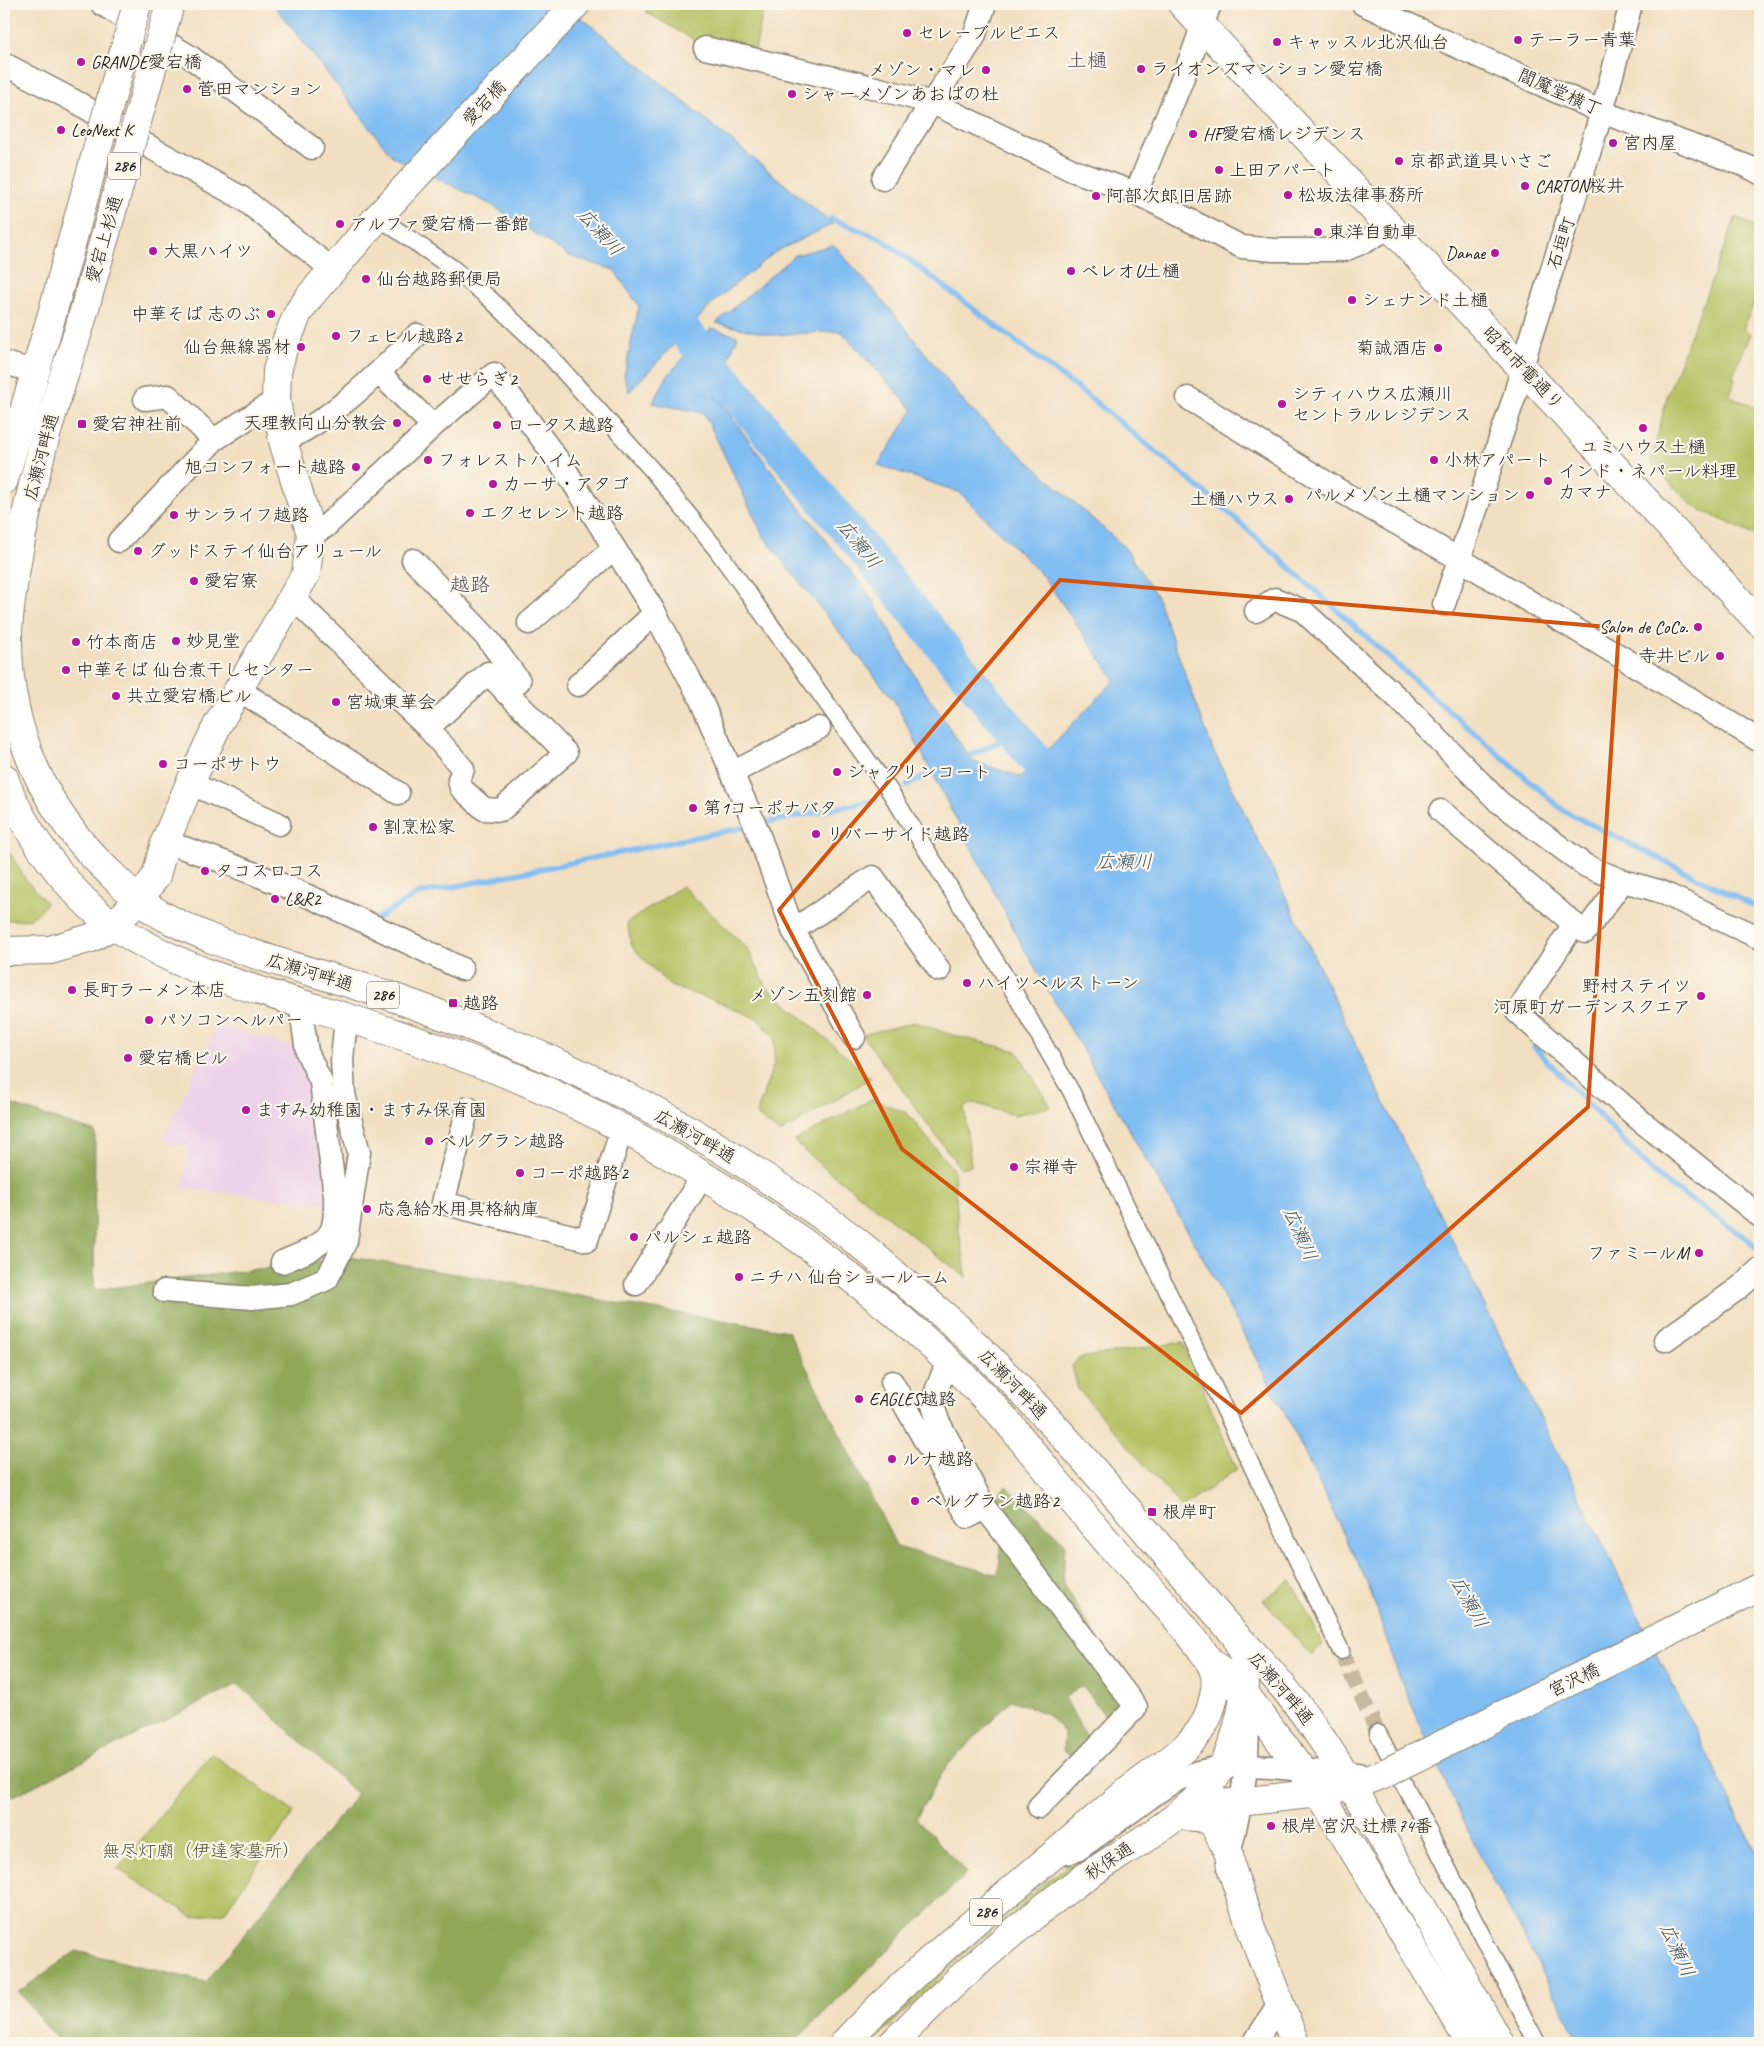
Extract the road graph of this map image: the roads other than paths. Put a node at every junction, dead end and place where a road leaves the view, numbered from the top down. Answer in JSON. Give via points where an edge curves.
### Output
{"nodes":[{"id":1,"x":102,"y":4,"type":"edge"},
{"id":2,"x":137,"y":4,"type":"edge"},
{"id":3,"x":170,"y":4,"type":"edge"},
{"id":4,"x":576,"y":4,"type":"edge"},
{"id":5,"x":985,"y":4,"type":"edge"},
{"id":6,"x":1182,"y":4,"type":"edge"},
{"id":7,"x":1363,"y":4,"type":"edge"},
{"id":8,"x":1631,"y":4,"type":"edge"},
{"id":9,"x":1207,"y":14,"type":"edge"},
{"id":10,"x":705,"y":48,"type":"dead end"},
{"id":11,"x":4,"y":67,"type":"edge"},
{"id":12,"x":933,"y":103,"type":"junction"},
{"id":13,"x":1602,"y":112,"type":"junction"},
{"id":14,"x":312,"y":148,"type":"dead end"},
{"id":15,"x":1760,"y":173,"type":"edge"},
{"id":16,"x":883,"y":179,"type":"dead end"},
{"id":17,"x":1136,"y":193,"type":"junction"},
{"id":18,"x":385,"y":209,"type":"junction"},
{"id":19,"x":1390,"y":228,"type":"junction"},
{"id":20,"x":333,"y":270,"type":"junction"},
{"id":21,"x":52,"y":314,"type":"joint"},
{"id":22,"x":79,"y":329,"type":"joint"},
{"id":23,"x":418,"y":335,"type":"dead end"},
{"id":24,"x":4,"y":363,"type":"edge"},
{"id":25,"x":1521,"y":367,"type":"junction"},
{"id":26,"x":34,"y":371,"type":"junction"},
{"id":27,"x":379,"y":373,"type":"junction"},
{"id":28,"x":1188,"y":398,"type":"dead end"},
{"id":29,"x":145,"y":399,"type":"dead end"},
{"id":30,"x":276,"y":400,"type":"junction"},
{"id":31,"x":433,"y":426,"type":"junction"},
{"id":32,"x":214,"y":440,"type":"junction"},
{"id":33,"x":283,"y":441,"type":"junction"},
{"id":34,"x":4,"y":480,"type":"edge"},
{"id":35,"x":311,"y":534,"type":"junction"},
{"id":36,"x":119,"y":541,"type":"dead end"},
{"id":37,"x":614,"y":548,"type":"junction"},
{"id":38,"x":413,"y":560,"type":"dead end"},
{"id":39,"x":1461,"y":560,"type":"junction"},
{"id":40,"x":292,"y":597,"type":"junction"},
{"id":41,"x":1444,"y":604,"type":"dead end"},
{"id":42,"x":1256,"y":611,"type":"dead end"},
{"id":43,"x":655,"y":613,"type":"junction"},
{"id":44,"x":529,"y":623,"type":"dead end"},
{"id":45,"x":1760,"y":623,"type":"edge"},
{"id":46,"x":578,"y":685,"type":"dead end"},
{"id":47,"x":238,"y":688,"type":"junction"},
{"id":48,"x":506,"y":693,"type":"junction"},
{"id":49,"x":428,"y":728,"type":"junction"},
{"id":50,"x":818,"y":728,"type":"dead end"},
{"id":51,"x":1760,"y":740,"type":"edge"},
{"id":52,"x":732,"y":773,"type":"junction"},
{"id":53,"x":190,"y":782,"type":"junction"},
{"id":54,"x":5,"y":789,"type":"edge"},
{"id":55,"x":398,"y":793,"type":"dead end"},
{"id":56,"x":1441,"y":811,"type":"dead end"},
{"id":57,"x":279,"y":824,"type":"dead end"},
{"id":58,"x":165,"y":842,"type":"junction"},
{"id":59,"x":1623,"y":881,"type":"junction"},
{"id":60,"x":139,"y":900,"type":"junction"},
{"id":61,"x":1574,"y":924,"type":"junction"},
{"id":62,"x":113,"y":925,"type":"junction"},
{"id":63,"x":793,"y":930,"type":"junction"},
{"id":64,"x":1760,"y":938,"type":"edge"},
{"id":65,"x":4,"y":951,"type":"edge"},
{"id":66,"x":462,"y":969,"type":"dead end"},
{"id":67,"x":939,"y":970,"type":"dead end"},
{"id":68,"x":300,"y":1003,"type":"junction"},
{"id":69,"x":346,"y":1017,"type":"junction"},
{"id":70,"x":854,"y":1037,"type":"dead end"},
{"id":71,"x":468,"y":1108,"type":"dead end"},
{"id":72,"x":622,"y":1128,"type":"junction"},
{"id":73,"x":703,"y":1175,"type":"junction"},
{"id":74,"x":1760,"y":1216,"type":"edge"},
{"id":75,"x":282,"y":1262,"type":"dead end"},
{"id":76,"x":1758,"y":1277,"type":"edge"},
{"id":77,"x":636,"y":1284,"type":"dead end"},
{"id":78,"x":164,"y":1291,"type":"dead end"},
{"id":79,"x":1665,"y":1340,"type":"dead end"},
{"id":80,"x":948,"y":1360,"type":"junction"},
{"id":81,"x":892,"y":1382,"type":"dead end"},
{"id":82,"x":985,"y":1508,"type":"junction"},
{"id":83,"x":1760,"y":1587,"type":"edge"},
{"id":84,"x":1236,"y":1636,"type":"junction"},
{"id":85,"x":1341,"y":1651,"type":"tunnel mouth"},
{"id":86,"x":1211,"y":1662,"type":"junction"},
{"id":87,"x":1245,"y":1694,"type":"junction"},
{"id":88,"x":1381,"y":1756,"type":"junction"},
{"id":89,"x":1234,"y":1767,"type":"junction"},
{"id":90,"x":1302,"y":1770,"type":"junction"},
{"id":91,"x":1349,"y":1780,"type":"junction"},
{"id":92,"x":1319,"y":1793,"type":"junction"},
{"id":93,"x":1242,"y":1802,"type":"junction"},
{"id":94,"x":1039,"y":1807,"type":"dead end"},
{"id":95,"x":1176,"y":1816,"type":"junction"},
{"id":96,"x":1229,"y":1854,"type":"junction"},
{"id":97,"x":1052,"y":1857,"type":"junction"},
{"id":98,"x":1272,"y":2023,"type":"edge"},
{"id":99,"x":844,"y":2043,"type":"edge"},
{"id":100,"x":893,"y":2043,"type":"edge"},
{"id":101,"x":1254,"y":2043,"type":"edge"},
{"id":102,"x":1295,"y":2043,"type":"edge"},
{"id":103,"x":1470,"y":2043,"type":"edge"},
{"id":104,"x":1500,"y":2043,"type":"edge"},
{"id":105,"x":1537,"y":2043,"type":"edge"}],
"edges":[{"from":1,"to":14,"type":"street","via":[[189,56]]},
{"from":2,"to":21,"type":"main road","name":"愛宕上杉通","number":"286","bridge":true},
{"from":3,"to":22,"type":"main road","name":"愛宕上杉通","number":"286","bridge":true},
{"from":4,"to":18,"type":"main road","name":"愛宕橋"},
{"from":5,"to":12,"type":"street","via":[[974,37]]},
{"from":6,"to":9,"type":"main road","name":"昭和市電通り"},
{"from":7,"to":13,"type":"street","name":"閻魔堂横丁"},
{"from":8,"to":13,"type":"street","name":"石垣町"},
{"from":9,"to":17,"type":"street"},
{"from":9,"to":19,"type":"main road","name":"昭和市電通り"},
{"from":10,"to":12,"type":"street"},
{"from":11,"to":20,"type":"street","via":[[8,66],[80,104],[242,198]]},
{"from":12,"to":16,"type":"street"},
{"from":12,"to":17,"type":"street","via":[[1074,171]]},
{"from":13,"to":15,"type":"street","name":"閻魔堂横丁"},
{"from":13,"to":25,"type":"street","name":"石垣町"},
{"from":17,"to":19,"type":"street","via":[[1242,247],[1344,250]]},
{"from":18,"to":20,"type":"main road","name":"愛宕橋"},
{"from":18,"to":85,"type":"street","via":[[489,298],[549,355],[646,463],[717,550],[889,790],[1003,973],[1072,1093]]},
{"from":19,"to":25,"type":"main road","name":"昭和市電通り"},
{"from":20,"to":30,"type":"main road","name":"愛宕橋","via":[[310,296],[291,328],[277,371]]},
{"from":21,"to":26,"type":"main road","name":"広瀬河畔通","number":"286"},
{"from":22,"to":60,"type":"main road","name":"広瀬河畔通","number":"286","via":[[24,519],[10,602],[8,660],[15,708],[31,762],[46,793],[86,852]]},
{"from":23,"to":27,"type":"street"},
{"from":24,"to":26,"type":"street"},
{"from":25,"to":39,"type":"street","name":"石垣町","via":[[1514,398]]},
{"from":25,"to":45,"type":"main road","name":"昭和市電通り"},
{"from":26,"to":34,"type":"main road","name":"広瀬河畔通","number":"286"},
{"from":27,"to":31,"type":"street"},
{"from":27,"to":33,"type":"street","via":[[307,429]]},
{"from":28,"to":39,"type":"street"},
{"from":29,"to":32,"type":"street","via":[[168,396]]},
{"from":30,"to":32,"type":"street"},
{"from":30,"to":33,"type":"main road","name":"愛宕橋"},
{"from":31,"to":35,"type":"street","via":[[325,526]]},
{"from":31,"to":37,"type":"street","via":[[494,374],[566,472]]},
{"from":32,"to":36,"type":"street"},
{"from":33,"to":35,"type":"main road","name":"愛宕橋"},
{"from":35,"to":40,"type":"main road","via":[[306,574]]},
{"from":37,"to":43,"type":"street"},
{"from":37,"to":44,"type":"street"},
{"from":38,"to":48,"type":"street","via":[[488,638],[519,681]]},
{"from":39,"to":41,"type":"street","name":"石垣町"},
{"from":39,"to":51,"type":"street"},
{"from":40,"to":47,"type":"main road"},
{"from":40,"to":49,"type":"street"},
{"from":42,"to":59,"type":"street","via":[[1275,599],[1303,611],[1400,701],[1499,802],[1586,866]]},
{"from":43,"to":46,"type":"street"},
{"from":43,"to":52,"type":"street","via":[[700,698]]},
{"from":47,"to":53,"type":"main road"},
{"from":47,"to":55,"type":"street"},
{"from":48,"to":49,"type":"street","via":[[488,673]]},
{"from":48,"to":49,"type":"street","via":[[566,753],[501,810],[484,809],[461,788],[459,780],[463,769]]},
{"from":50,"to":52,"type":"street"},
{"from":52,"to":63,"type":"street"},
{"from":53,"to":57,"type":"street"},
{"from":53,"to":58,"type":"main road"},
{"from":54,"to":62,"type":"main road","name":"広瀬河畔通","number":"286","via":[[31,833],[68,882]]},
{"from":56,"to":61,"type":"street"},
{"from":58,"to":60,"type":"main road","via":[[156,876]]},
{"from":58,"to":66,"type":"street","via":[[264,877],[335,907]]},
{"from":59,"to":61,"type":"street","via":[[1585,932]]},
{"from":59,"to":64,"type":"street","via":[[1659,891]]},
{"from":60,"to":62,"type":"main road"},
{"from":60,"to":84,"type":"main road","name":"広瀬河畔通","number":"286","via":[[207,937],[398,999],[576,1070],[719,1148],[786,1192],[852,1238],[957,1326],[1080,1453]]},
{"from":61,"to":74,"type":"street","via":[[1517,1012],[1641,1121]]},
{"from":62,"to":65,"type":"main road","via":[[90,938],[50,950]]},
{"from":62,"to":68,"type":"main road","name":"広瀬河畔通","number":"286","via":[[202,972]]},
{"from":63,"to":67,"type":"street","via":[[873,877]]},
{"from":63,"to":70,"type":"street"},
{"from":68,"to":69,"type":"main road","name":"広瀬河畔通","number":"286"},
{"from":68,"to":75,"type":"street","via":[[307,1052],[321,1082],[335,1215],[331,1232],[316,1247]]},
{"from":69,"to":72,"type":"main road","name":"広瀬河畔通","number":"286","via":[[471,1060],[548,1091]]},
{"from":69,"to":78,"type":"street","via":[[342,1060],[344,1094],[359,1153],[346,1241],[327,1279],[291,1294],[252,1298]]},
{"from":71,"to":72,"type":"street","via":[[443,1203],[587,1240]]},
{"from":72,"to":73,"type":"main road","name":"広瀬河畔通","number":"286"},
{"from":73,"to":77,"type":"street"},
{"from":73,"to":80,"type":"main road","name":"広瀬河畔通","number":"286","via":[[793,1234],[868,1291]]},
{"from":76,"to":79,"type":"street"},
{"from":80,"to":82,"type":"street","via":[[932,1402],[938,1420]]},
{"from":80,"to":86,"type":"main road","name":"広瀬河畔通","number":"286","via":[[999,1412]]},
{"from":81,"to":82,"type":"street","via":[[968,1517]]},
{"from":82,"to":94,"type":"street","via":[[1136,1707]]},
{"from":83,"to":88,"type":"main road","name":"宮沢橋","bridge":true},
{"from":84,"to":87,"type":"main road","name":"秋保通","number":"286","via":[[1244,1658]]},
{"from":84,"to":91,"type":"main road","name":"広瀬河畔通","via":[[1262,1661],[1303,1711]]},
{"from":86,"to":87,"type":"main road","name":"広瀬河畔通"},
{"from":86,"to":97,"type":"main road","number":"286","via":[[1216,1678],[1214,1697],[1196,1739],[1126,1792]]},
{"from":87,"to":89,"type":"main road","name":"秋保通","number":"286"},
{"from":87,"to":90,"type":"main road","name":"広瀬河畔通"},
{"from":88,"to":91,"type":"main road","name":"宮沢橋"},
{"from":88,"to":105,"type":"street"},
{"from":89,"to":90,"type":"street"},
{"from":89,"to":93,"type":"street"},
{"from":89,"to":95,"type":"main road","name":"秋保通","number":"286"},
{"from":89,"to":97,"type":"street","via":[[1184,1777],[1150,1797],[1077,1850]]},
{"from":90,"to":91,"type":"street"},
{"from":90,"to":92,"type":"main road","name":"広瀬河畔通"},
{"from":91,"to":92,"type":"main road","name":"宮沢橋"},
{"from":91,"to":104,"type":"main road","name":"広瀬河畔通"},
{"from":92,"to":93,"type":"main road","name":"宮沢橋"},
{"from":92,"to":103,"type":"main road","name":"広瀬河畔通"},
{"from":93,"to":95,"type":"main road","name":"宮沢橋","via":[[1213,1805]]},
{"from":93,"to":96,"type":"street"},
{"from":95,"to":96,"type":"main road","via":[[1212,1821]]},
{"from":95,"to":100,"type":"main road","name":"秋保通","number":"286","via":[[1022,1924]]},
{"from":96,"to":98,"type":"main road"},
{"from":97,"to":99,"type":"main road","number":"286","via":[[955,1937]]},
{"from":98,"to":101,"type":"street"},
{"from":98,"to":102,"type":"main road"}]}
